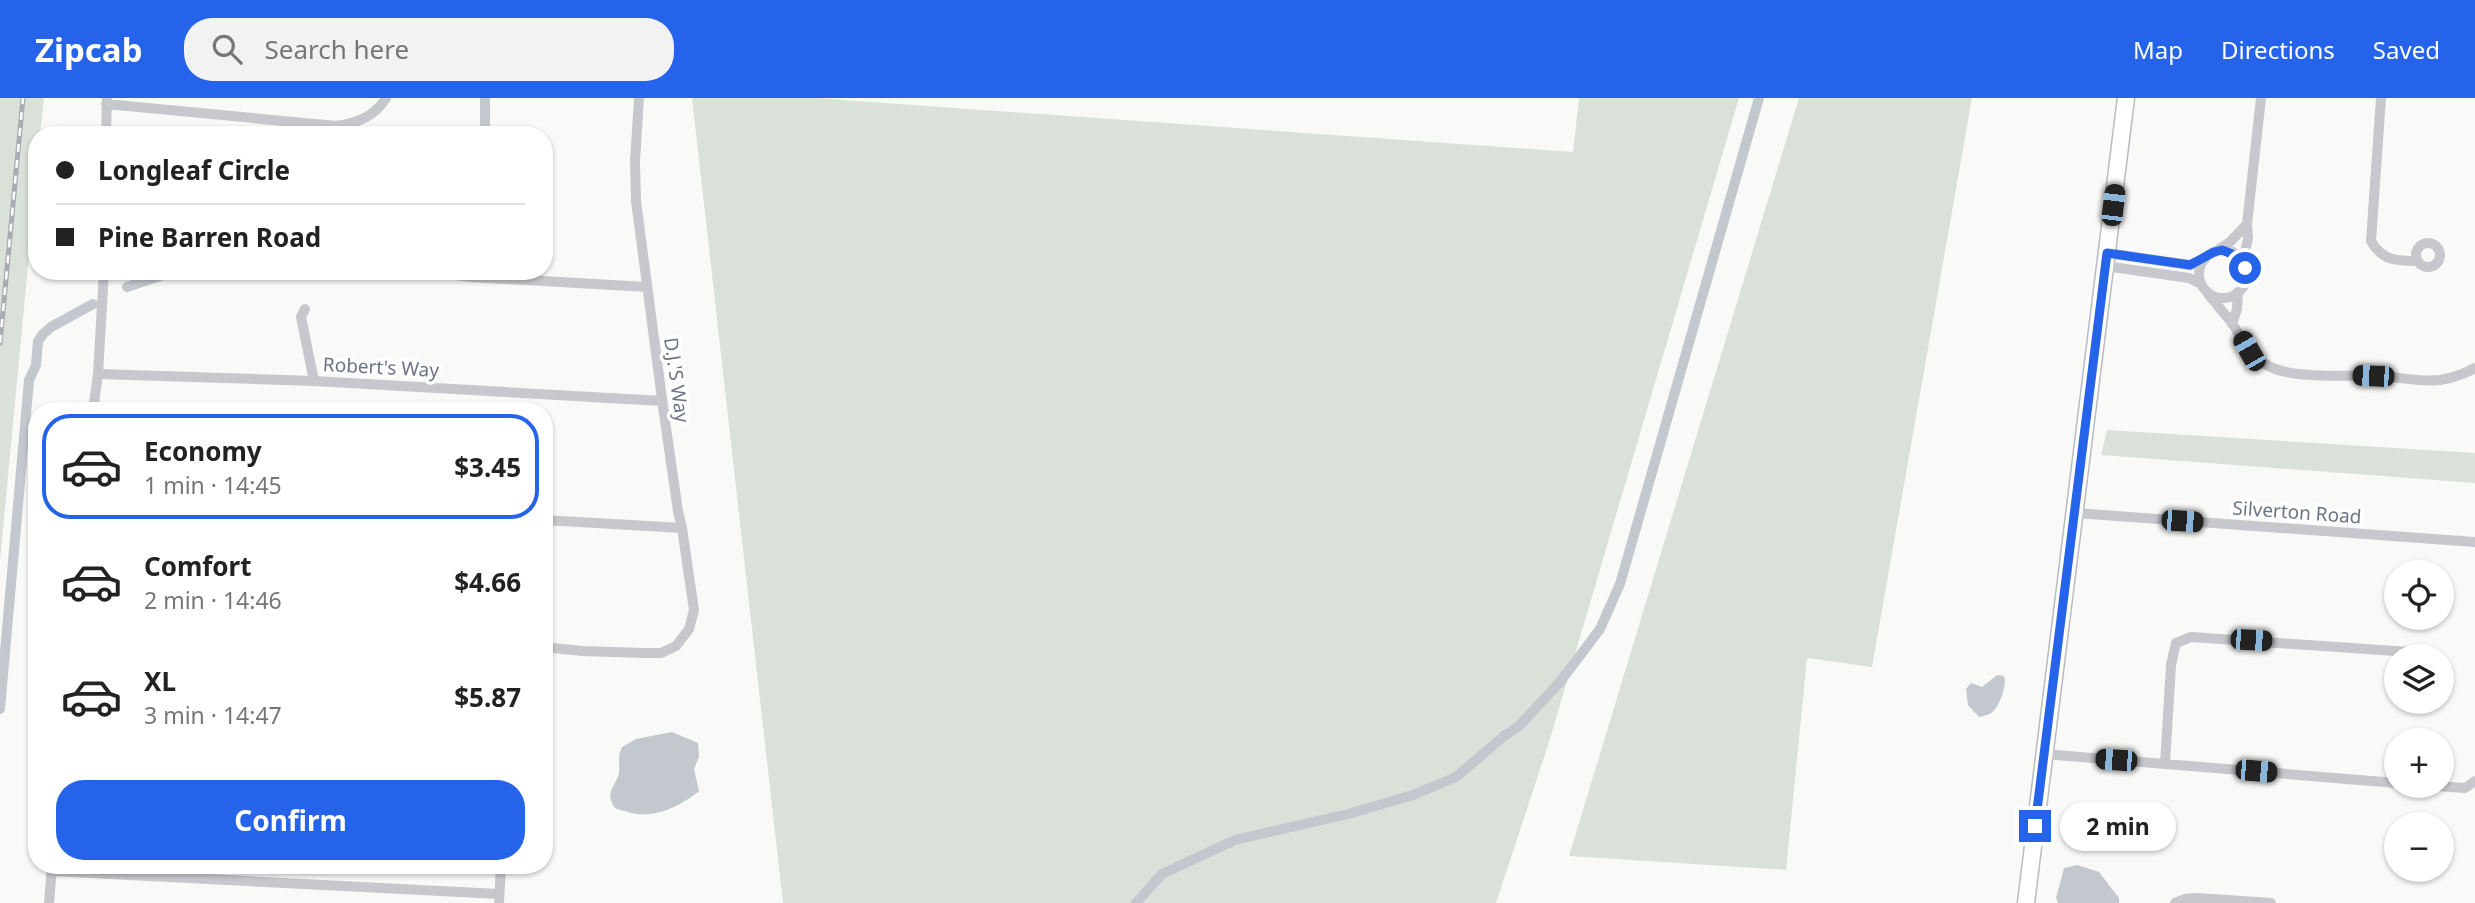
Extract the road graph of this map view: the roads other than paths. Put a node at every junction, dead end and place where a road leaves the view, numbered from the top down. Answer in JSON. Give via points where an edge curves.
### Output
{"nodes":[{"id":1,"x":386,"y":98,"type":"edge"},
{"id":2,"x":639,"y":98,"type":"edge"},
{"id":3,"x":2126,"y":98,"type":"edge"},
{"id":4,"x":2262,"y":98,"type":"edge"},
{"id":5,"x":2381,"y":98,"type":"edge"},
{"id":6,"x":107,"y":101,"type":"edge"},
{"id":7,"x":106,"y":126,"type":"edge"},
{"id":8,"x":2247,"y":224,"type":"junction"},
{"id":9,"x":2209,"y":255,"type":"junction"},
{"id":10,"x":2106,"y":259,"type":"junction"},
{"id":11,"x":2418,"y":261,"type":"dead end"},
{"id":12,"x":2243,"y":262,"type":"junction"},
{"id":13,"x":103,"y":280,"type":"edge"},
{"id":14,"x":524,"y":280,"type":"edge"},
{"id":15,"x":2200,"y":284,"type":"junction"},
{"id":16,"x":647,"y":287,"type":"junction"},
{"id":17,"x":2238,"y":292,"type":"junction"},
{"id":18,"x":2208,"y":294,"type":"junction"},
{"id":19,"x":305,"y":309,"type":"dead end"},
{"id":20,"x":2232,"y":324,"type":"junction"},
{"id":21,"x":2475,"y":368,"type":"edge"},
{"id":22,"x":98,"y":374,"type":"junction"},
{"id":23,"x":314,"y":381,"type":"junction"},
{"id":24,"x":662,"y":401,"type":"junction"},
{"id":25,"x":94,"y":402,"type":"edge"},
{"id":26,"x":2075,"y":513,"type":"junction"},
{"id":27,"x":553,"y":521,"type":"edge"},
{"id":28,"x":682,"y":528,"type":"junction"},
{"id":29,"x":2475,"y":542,"type":"edge"},
{"id":30,"x":553,"y":648,"type":"edge"},
{"id":31,"x":2384,"y":650,"type":"edge"},
{"id":32,"x":2044,"y":754,"type":"junction"},
{"id":33,"x":2165,"y":764,"type":"junction"},
{"id":34,"x":2475,"y":781,"type":"edge"},
{"id":35,"x":2384,"y":782,"type":"edge"},
{"id":36,"x":2454,"y":787,"type":"edge"},
{"id":37,"x":51,"y":874,"type":"edge"},
{"id":38,"x":139,"y":874,"type":"edge"},
{"id":39,"x":501,"y":874,"type":"edge"},
{"id":40,"x":499,"y":899,"type":"edge"},
{"id":41,"x":49,"y":903,"type":"edge"},
{"id":42,"x":2026,"y":903,"type":"edge"},
{"id":43,"x":2175,"y":903,"type":"edge"},
{"id":44,"x":2271,"y":903,"type":"edge"}],
"edges":[{"from":1,"to":6,"type":"street","via":[[379,109],[356,123],[336,126]]},
{"from":2,"to":16,"type":"street","name":"D.J.'S Way","via":[[636,201]]},
{"from":3,"to":10,"type":"main road"},
{"from":4,"to":8,"type":"street"},
{"from":5,"to":11,"type":"street","via":[[2371,241],[2381,256],[2392,261]]},
{"from":6,"to":7,"type":"street"},
{"from":8,"to":9,"type":"street"},
{"from":8,"to":12,"type":"street"},
{"from":9,"to":10,"type":"street","via":[[2190,265]]},
{"from":9,"to":12,"type":"street","via":[[2230,252]]},
{"from":9,"to":15,"type":"street","via":[[2199,271]]},
{"from":10,"to":15,"type":"street"},
{"from":10,"to":26,"type":"main road"},
{"from":12,"to":17,"type":"street","via":[[2246,281]]},
{"from":13,"to":22,"type":"street"},
{"from":14,"to":16,"type":"street"},
{"from":15,"to":18,"type":"street"},
{"from":16,"to":24,"type":"street","name":"D.J.'S Way"},
{"from":17,"to":18,"type":"street","via":[[2223,298]]},
{"from":17,"to":20,"type":"street"},
{"from":18,"to":20,"type":"street"},
{"from":19,"to":23,"type":"street","via":[[301,317]]},
{"from":20,"to":21,"type":"street","via":[[2259,360],[2290,372],[2416,381],[2460,376]]},
{"from":22,"to":23,"type":"street","name":"Robert's Way"},
{"from":22,"to":25,"type":"street"},
{"from":23,"to":24,"type":"street","name":"Robert's Way"},
{"from":24,"to":28,"type":"street","name":"D.J.'S Way"},
{"from":26,"to":29,"type":"street","name":"Silverton Road"},
{"from":26,"to":32,"type":"main road"},
{"from":27,"to":28,"type":"street"},
{"from":28,"to":30,"type":"street","name":"D.J.'S Way","via":[[694,610],[689,629],[676,646],[652,653]]},
{"from":31,"to":33,"type":"street","via":[[2191,637],[2176,643]]},
{"from":32,"to":33,"type":"street"},
{"from":32,"to":42,"type":"main road"},
{"from":33,"to":35,"type":"street"},
{"from":34,"to":36,"type":"street","via":[[2465,788]]},
{"from":37,"to":41,"type":"street"},
{"from":38,"to":40,"type":"street"},
{"from":39,"to":40,"type":"street"},
{"from":43,"to":44,"type":"street","via":[[2197,898]]}]}
